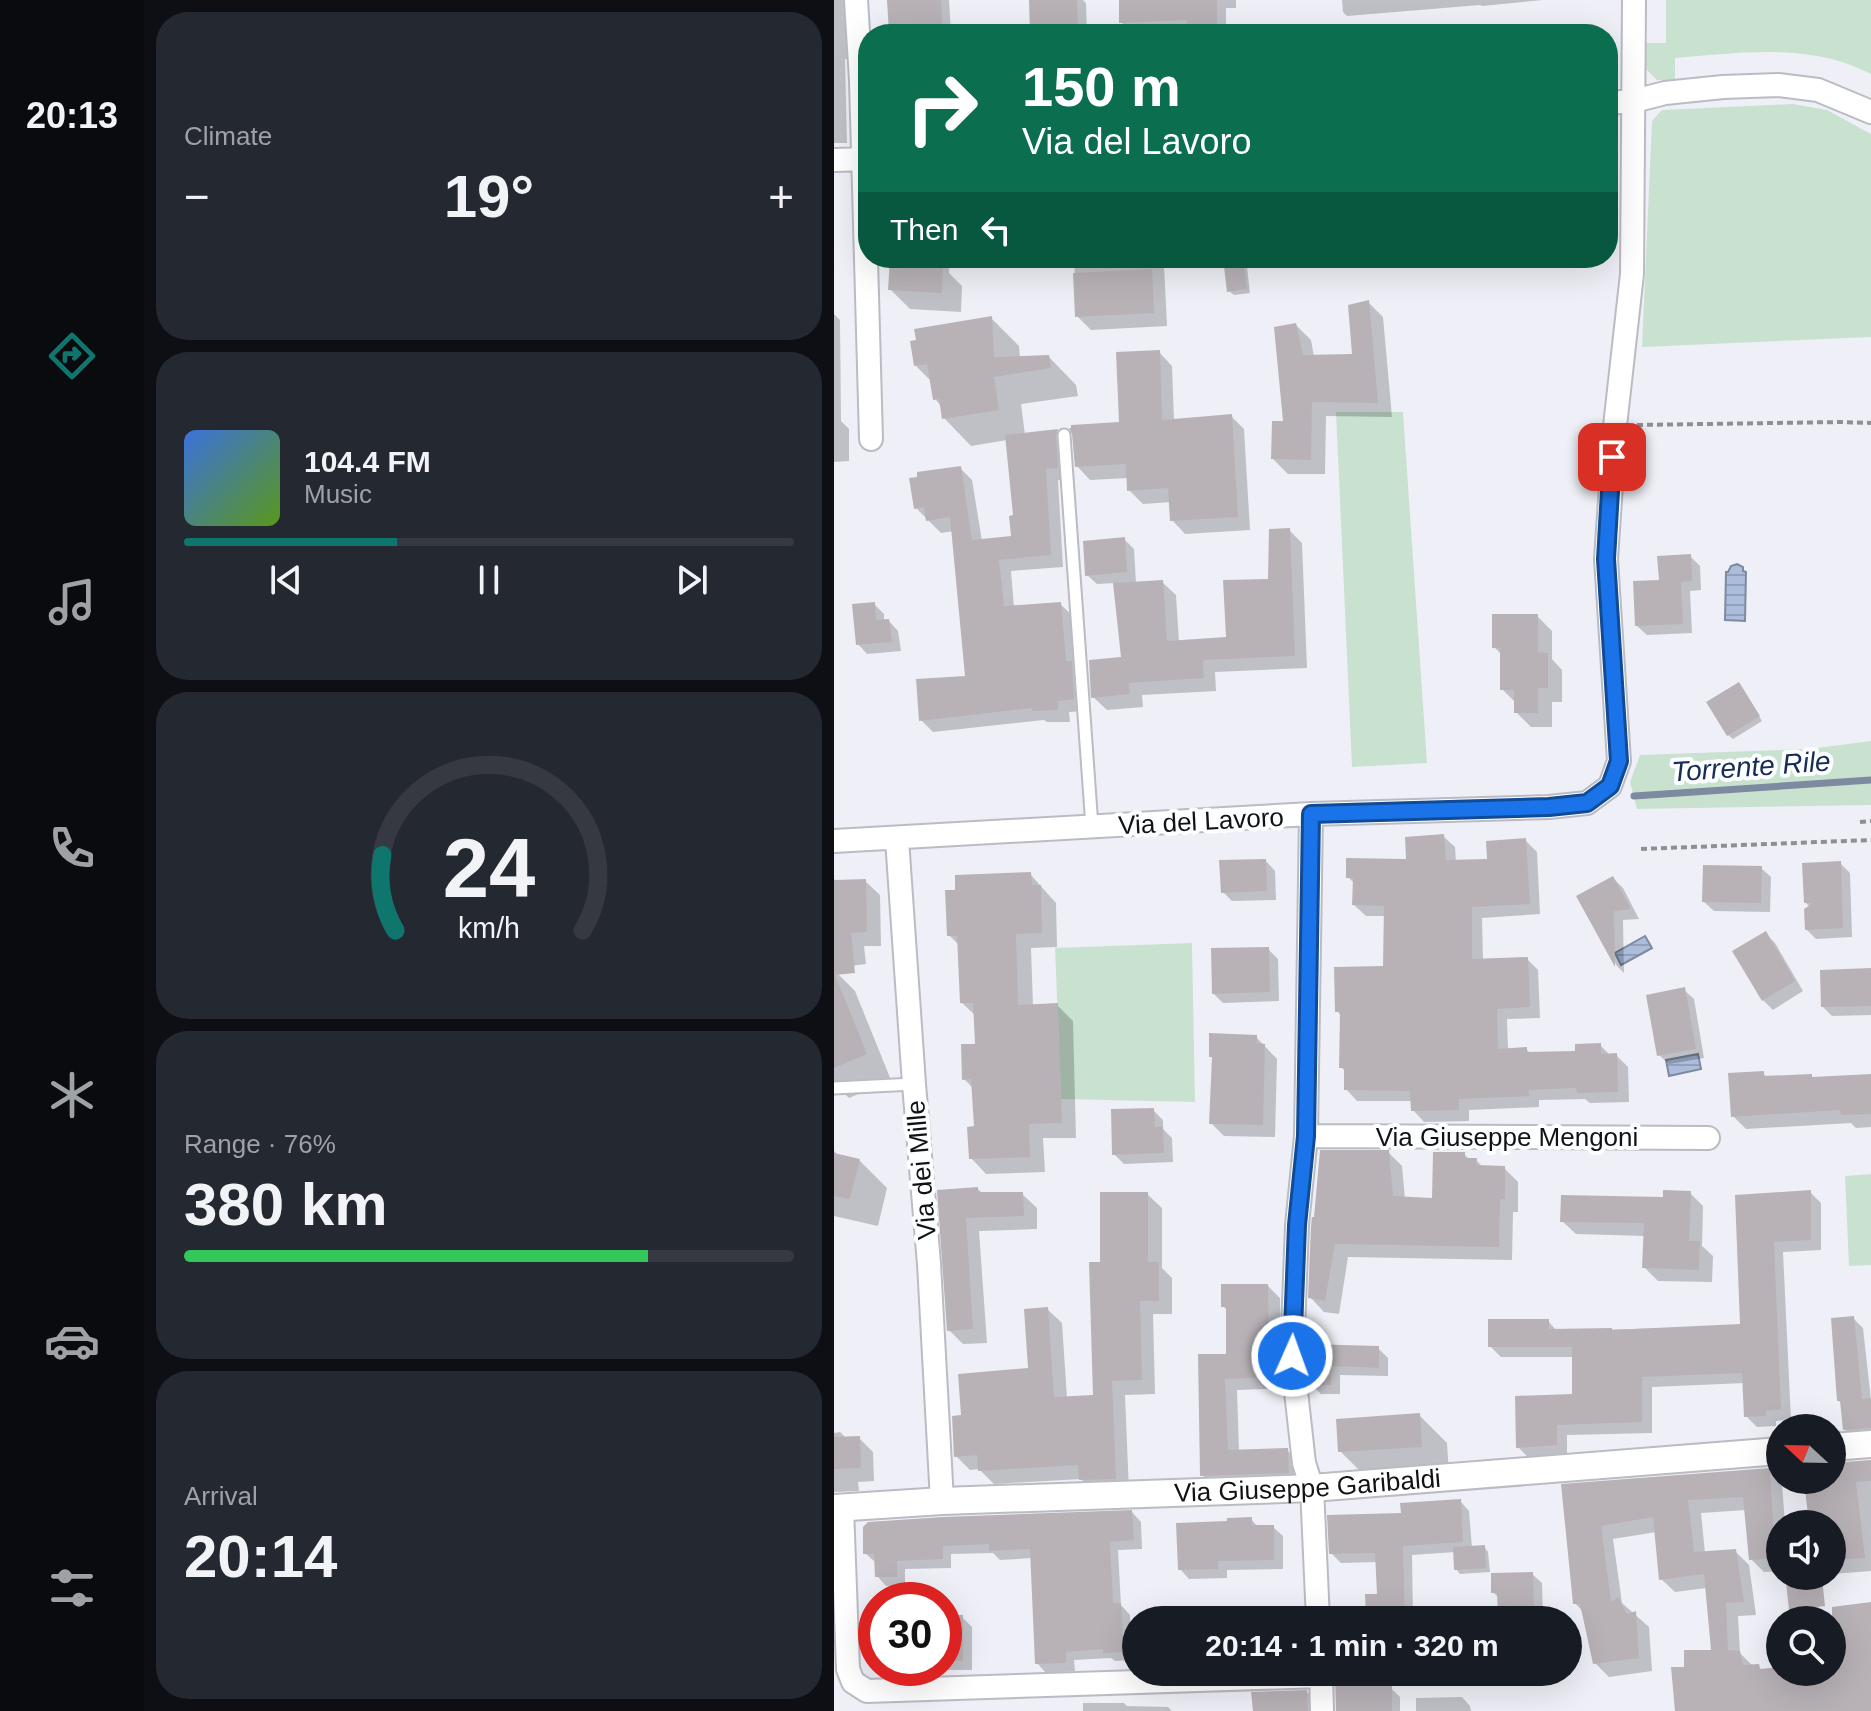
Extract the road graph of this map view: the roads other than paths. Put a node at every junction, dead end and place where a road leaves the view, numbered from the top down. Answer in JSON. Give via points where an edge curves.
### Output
{"nodes":[{"id":1,"x":856,"y":0,"type":"edge"},
{"id":2,"x":1634,"y":0,"type":"edge"},
{"id":3,"x":858,"y":32,"type":"edge"},
{"id":4,"x":1634,"y":101,"type":"junction"},
{"id":5,"x":1618,"y":102,"type":"edge"},
{"id":6,"x":1871,"y":112,"type":"edge"},
{"id":7,"x":858,"y":159,"type":"edge"},
{"id":8,"x":834,"y":160,"type":"edge"},
{"id":9,"x":868,"y":268,"type":"edge"},
{"id":10,"x":1064,"y":435,"type":"dead end"},
{"id":11,"x":871,"y":439,"type":"dead end"},
{"id":12,"x":1311,"y":814,"type":"junction"},
{"id":13,"x":1092,"y":827,"type":"junction"},
{"id":14,"x":897,"y":839,"type":"junction"},
{"id":15,"x":834,"y":841,"type":"edge"},
{"id":16,"x":914,"y":1084,"type":"junction"},
{"id":17,"x":834,"y":1088,"type":"edge"},
{"id":18,"x":1306,"y":1136,"type":"junction"},
{"id":19,"x":1708,"y":1138,"type":"dead end"},
{"id":20,"x":1871,"y":1444,"type":"edge"},
{"id":21,"x":1846,"y":1446,"type":"edge"},
{"id":22,"x":1766,"y":1452,"type":"edge"},
{"id":23,"x":1312,"y":1488,"type":"junction"},
{"id":24,"x":942,"y":1501,"type":"junction"},
{"id":25,"x":838,"y":1508,"type":"edge"},
{"id":26,"x":1317,"y":1606,"type":"edge"},
{"id":27,"x":1122,"y":1681,"type":"edge"},
{"id":28,"x":1321,"y":1686,"type":"edge"},
{"id":29,"x":1322,"y":1711,"type":"edge"}],
"edges":[{"from":1,"to":3,"type":"street"},
{"from":2,"to":4,"type":"street"},
{"from":4,"to":5,"type":"street"},
{"from":4,"to":6,"type":"street","via":[[1665,93],[1778,85],[1818,90]]},
{"from":4,"to":12,"type":"street","name":"Via del Lavoro","via":[[1632,274],[1606,559],[1619,761],[1610,786],[1587,803],[1549,807]]},
{"from":7,"to":8,"type":"street"},
{"from":9,"to":11,"type":"street"},
{"from":10,"to":13,"type":"lane"},
{"from":12,"to":13,"type":"street","name":"Via del Lavoro"},
{"from":12,"to":18,"type":"street"},
{"from":13,"to":14,"type":"street","name":"Via del Lavoro"},
{"from":14,"to":15,"type":"street","name":"Via del Lavoro"},
{"from":14,"to":16,"type":"street","name":"Via dei Mille"},
{"from":16,"to":17,"type":"lane"},
{"from":16,"to":24,"type":"street","name":"Via dei Mille"},
{"from":18,"to":19,"type":"street","name":"Via Giuseppe Mengoni"},
{"from":18,"to":23,"type":"street","via":[[1292,1356],[1304,1463]]},
{"from":20,"to":21,"type":"street"},
{"from":22,"to":23,"type":"street","name":"Via Giuseppe Garibaldi"},
{"from":23,"to":24,"type":"street","name":"Via Giuseppe Garibaldi"},
{"from":23,"to":26,"type":"street"},
{"from":24,"to":25,"type":"street","name":"Via Giuseppe Garibaldi"},
{"from":25,"to":27,"type":"street","via":[[848,1669],[853,1682],[867,1691]]},
{"from":28,"to":29,"type":"street"}]}
